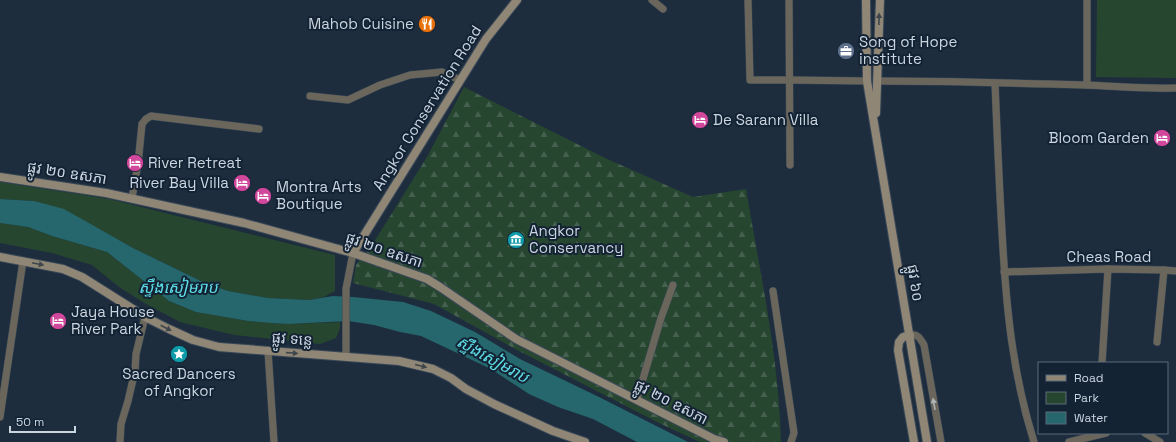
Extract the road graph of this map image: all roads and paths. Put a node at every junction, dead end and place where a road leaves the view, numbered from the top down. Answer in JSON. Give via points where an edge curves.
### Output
{"nodes":[{"id":1,"x":517,"y":0,"type":"edge"},
{"id":2,"x":652,"y":0,"type":"edge"},
{"id":3,"x":748,"y":0,"type":"edge"},
{"id":4,"x":789,"y":0,"type":"edge"},
{"id":5,"x":866,"y":0,"type":"edge"},
{"id":6,"x":880,"y":0,"type":"edge"},
{"id":7,"x":1087,"y":0,"type":"edge"},
{"id":8,"x":663,"y":9,"type":"dead end"},
{"id":9,"x":460,"y":80,"type":"junction"},
{"id":10,"x":790,"y":80,"type":"junction"},
{"id":11,"x":867,"y":81,"type":"junction"},
{"id":12,"x":878,"y":81,"type":"junction"},
{"id":13,"x":996,"y":83,"type":"junction"},
{"id":14,"x":1087,"y":85,"type":"junction"},
{"id":15,"x":1176,"y":88,"type":"edge"},
{"id":16,"x":310,"y":96,"type":"dead end"},
{"id":17,"x":876,"y":128,"type":"junction"},
{"id":18,"x":259,"y":129,"type":"dead end"},
{"id":19,"x":790,"y":165,"type":"dead end"},
{"id":20,"x":0,"y":177,"type":"edge"},
{"id":21,"x":132,"y":198,"type":"junction"},
{"id":22,"x":353,"y":253,"type":"junction"},
{"id":23,"x":0,"y":257,"type":"edge"},
{"id":24,"x":23,"y":261,"type":"junction"},
{"id":25,"x":1108,"y":269,"type":"junction"},
{"id":26,"x":1164,"y":270,"type":"junction"},
{"id":27,"x":1176,"y":271,"type":"edge"},
{"id":28,"x":1004,"y":272,"type":"junction"},
{"id":29,"x":673,"y":285,"type":"dead end"},
{"id":30,"x":773,"y":291,"type":"dead end"},
{"id":31,"x":147,"y":318,"type":"junction"},
{"id":32,"x":910,"y":335,"type":"junction"},
{"id":33,"x":1157,"y":342,"type":"dead end"},
{"id":34,"x":268,"y":351,"type":"junction"},
{"id":35,"x":346,"y":357,"type":"junction"},
{"id":36,"x":1102,"y":362,"type":"edge"},
{"id":37,"x":637,"y":399,"type":"junction"},
{"id":38,"x":0,"y":417,"type":"edge"},
{"id":39,"x":1102,"y":434,"type":"edge"},
{"id":40,"x":1147,"y":434,"type":"edge"},
{"id":41,"x":576,"y":441,"type":"edge"},
{"id":42,"x":120,"y":442,"type":"edge"},
{"id":43,"x":274,"y":442,"type":"edge"},
{"id":44,"x":585,"y":442,"type":"edge"},
{"id":45,"x":724,"y":442,"type":"edge"},
{"id":46,"x":791,"y":442,"type":"edge"},
{"id":47,"x":914,"y":442,"type":"edge"},
{"id":48,"x":928,"y":442,"type":"edge"},
{"id":49,"x":941,"y":442,"type":"edge"},
{"id":50,"x":1034,"y":442,"type":"edge"},
{"id":51,"x":1069,"y":442,"type":"edge"},
{"id":52,"x":1160,"y":442,"type":"edge"}],
"edges":[{"from":1,"to":9,"type":"street","name":"Angkor Conservation Road","via":[[486,39]]},
{"from":2,"to":8,"type":"street"},
{"from":3,"to":10,"type":"street","via":[[750,80]]},
{"from":4,"to":10,"type":"street"},
{"from":5,"to":11,"type":"street","name":"ផ្លូវ ៦០"},
{"from":12,"to":6,"type":"street","name":"ផ្លូវ ៦០","one_way":true},
{"from":7,"to":14,"type":"street"},
{"from":9,"to":16,"type":"street","via":[[442,72],[410,75],[348,100]]},
{"from":9,"to":22,"type":"street","name":"Angkor Conservation Road"},
{"from":10,"to":11,"type":"street"},
{"from":10,"to":19,"type":"street"},
{"from":11,"to":17,"type":"street","name":"ផ្លូវ ៦០"},
{"from":12,"to":13,"type":"street"},
{"from":12,"to":17,"type":"street","name":"ផ្លូវ ៦០"},
{"from":13,"to":14,"type":"street"},
{"from":13,"to":28,"type":"street"},
{"from":14,"to":15,"type":"street"},
{"from":17,"to":32,"type":"street","name":"ផ្លូវ ៦០"},
{"from":18,"to":21,"type":"street","via":[[148,116],[142,124]]},
{"from":20,"to":21,"type":"street","name":"ផ្លូវ ២០ ឧសភា"},
{"from":21,"to":22,"type":"street","name":"ផ្លូវ ២០ ឧសភា","via":[[244,223]]},
{"from":22,"to":35,"type":"street","via":[[346,289]]},
{"from":22,"to":37,"type":"street","name":"ផ្លូវ ២០ ឧសភា","via":[[427,279],[516,339]]},
{"from":23,"to":24,"type":"street","name":"ផ្លូវ ទន្លេ"},
{"from":24,"to":31,"type":"street","name":"ផ្លូវ ទន្លេ","one_way":true,"via":[[63,269],[82,277]]},
{"from":24,"to":38,"type":"street"},
{"from":25,"to":26,"type":"street","name":"Cheas Road"},
{"from":25,"to":28,"type":"street","name":"Cheas Road"},
{"from":25,"to":36,"type":"street"},
{"from":26,"to":27,"type":"street"},
{"from":26,"to":33,"type":"street","name":"Cheas Road"},
{"from":28,"to":50,"type":"street","via":[[1015,366]]},
{"from":29,"to":37,"type":"street"},
{"from":30,"to":46,"type":"street","via":[[794,433]]},
{"from":31,"to":34,"type":"street","name":"ផ្លូវ ទន្លេ","one_way":true,"via":[[193,340],[219,347]]},
{"from":31,"to":42,"type":"street","via":[[136,354],[135,371],[121,424]]},
{"from":32,"to":47,"type":"street","via":[[903,337],[898,350]]},
{"from":32,"to":48,"type":"street","name":"ផ្លូវ ៦០"},
{"from":49,"to":32,"type":"street","one_way":true,"via":[[924,345],[918,336]]},
{"from":34,"to":35,"type":"street","name":"ផ្លូវ ទន្លេ","one_way":true},
{"from":34,"to":43,"type":"street"},
{"from":35,"to":41,"type":"street","name":"ផ្លូវ ទន្លេ","one_way":true,"via":[[399,361],[433,369],[494,404]]},
{"from":37,"to":45,"type":"street","name":"ផ្លូវ ២០ ឧសភា"},
{"from":39,"to":51,"type":"street"},
{"from":40,"to":52,"type":"street"},
{"from":41,"to":44,"type":"street","name":"ផ្លូវ ទន្លេ"}]}
